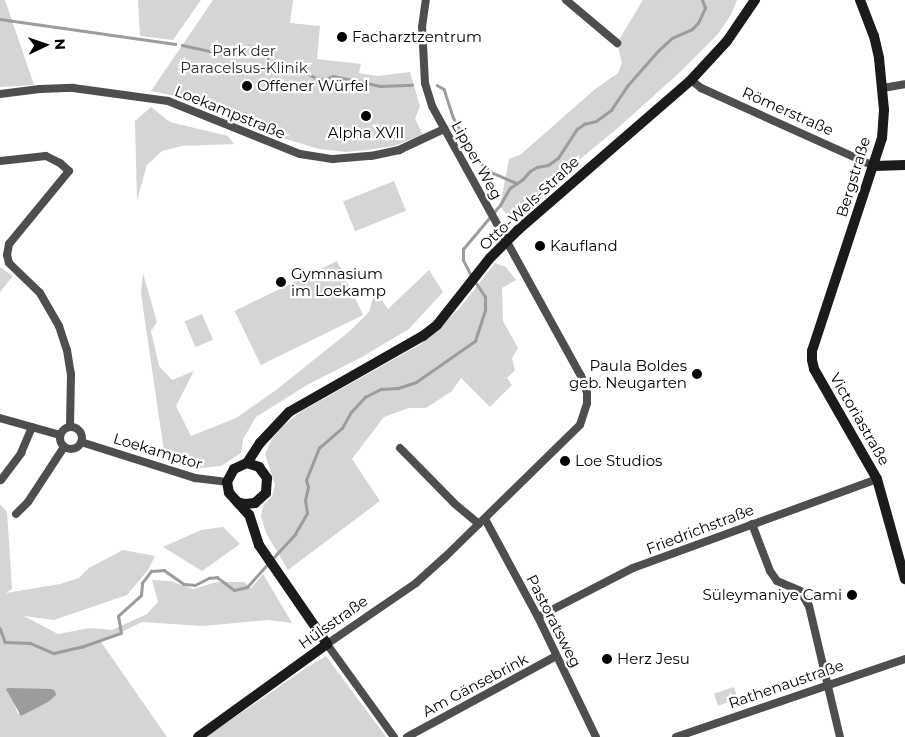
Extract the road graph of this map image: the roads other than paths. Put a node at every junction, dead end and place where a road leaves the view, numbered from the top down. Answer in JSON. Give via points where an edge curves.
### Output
{"nodes":[{"id":1,"x":426,"y":0,"type":"edge"},
{"id":2,"x":566,"y":0,"type":"edge"},
{"id":3,"x":860,"y":0,"type":"edge"},
{"id":4,"x":752,"y":2,"type":"edge"},
{"id":5,"x":617,"y":43,"type":"dead end"},
{"id":6,"x":691,"y":80,"type":"junction"},
{"id":7,"x":905,"y":84,"type":"edge"},
{"id":8,"x":883,"y":88,"type":"junction"},
{"id":9,"x":0,"y":94,"type":"edge"},
{"id":10,"x":444,"y":129,"type":"junction"},
{"id":11,"x":0,"y":161,"type":"edge"},
{"id":12,"x":905,"y":165,"type":"edge"},
{"id":13,"x":874,"y":166,"type":"junction"},
{"id":14,"x":506,"y":242,"type":"junction"},
{"id":15,"x":3,"y":254,"type":"edge"},
{"id":16,"x":812,"y":360,"type":"joint"},
{"id":17,"x":587,"y":403,"type":"joint"},
{"id":18,"x":0,"y":418,"type":"edge"},
{"id":19,"x":32,"y":427,"type":"junction"},
{"id":20,"x":70,"y":427,"type":"junction"},
{"id":21,"x":60,"y":435,"type":"junction"},
{"id":22,"x":81,"y":442,"type":"junction"},
{"id":23,"x":260,"y":443,"type":"junction"},
{"id":24,"x":64,"y":447,"type":"junction"},
{"id":25,"x":400,"y":448,"type":"dead end"},
{"id":26,"x":247,"y":463,"type":"junction"},
{"id":27,"x":262,"y":470,"type":"junction"},
{"id":28,"x":877,"y":479,"type":"junction"},
{"id":29,"x":1,"y":480,"type":"edge"},
{"id":30,"x":227,"y":482,"type":"junction"},
{"id":31,"x":237,"y":502,"type":"junction"},
{"id":32,"x":255,"y":503,"type":"junction"},
{"id":33,"x":16,"y":514,"type":"dead end"},
{"id":34,"x":249,"y":515,"type":"junction"},
{"id":35,"x":482,"y":522,"type":"junction"},
{"id":36,"x":752,"y":524,"type":"junction"},
{"id":37,"x":902,"y":553,"type":"edge"},
{"id":38,"x":905,"y":579,"type":"edge"},
{"id":39,"x":538,"y":617,"type":"junction"},
{"id":40,"x":327,"y":644,"type":"junction"},
{"id":41,"x":556,"y":656,"type":"junction"},
{"id":42,"x":905,"y":659,"type":"edge"},
{"id":43,"x":827,"y":685,"type":"junction"},
{"id":44,"x":198,"y":737,"type":"edge"},
{"id":45,"x":394,"y":737,"type":"edge"},
{"id":46,"x":408,"y":737,"type":"edge"},
{"id":47,"x":596,"y":737,"type":"edge"},
{"id":48,"x":676,"y":737,"type":"edge"},
{"id":49,"x":840,"y":737,"type":"edge"}],
"edges":[{"from":1,"to":10,"type":"street","name":"Lipper Weg","via":[[422,27],[425,83]]},
{"from":2,"to":5,"type":"street"},
{"from":3,"to":8,"type":"main road","name":"Bergstraße","via":[[874,36]]},
{"from":4,"to":6,"type":"main road","name":"Otto-Wels-Straße","via":[[726,41]]},
{"from":6,"to":13,"type":"street","name":"Römerstraße","via":[[701,88]]},
{"from":6,"to":14,"type":"main road","name":"Otto-Wels-Straße"},
{"from":7,"to":8,"type":"street"},
{"from":8,"to":13,"type":"main road","name":"Bergstraße","via":[[882,138]]},
{"from":9,"to":10,"type":"street","name":"Loekampstraße","via":[[40,88],[73,88],[168,101],[300,154],[332,159],[399,150]]},
{"from":10,"to":14,"type":"street","name":"Lipper Weg"},
{"from":11,"to":15,"type":"street","via":[[46,156],[69,170]]},
{"from":12,"to":13,"type":"main road","name":"Römerstraße"},
{"from":13,"to":16,"type":"main road","name":"Bergstraße","via":[[812,351]]},
{"from":14,"to":17,"type":"street","name":"Lipper Weg","via":[[582,376]]},
{"from":14,"to":23,"type":"main road","name":"Otto-Wels-Straße","via":[[437,325],[289,412]]},
{"from":15,"to":20,"type":"street","via":[[40,293],[59,326],[71,374]]},
{"from":16,"to":28,"type":"main road","name":"Victoriastraße","via":[[814,369]]},
{"from":17,"to":35,"type":"street","name":"Hülsstraße","via":[[580,425]]},
{"from":18,"to":19,"type":"street"},
{"from":19,"to":21,"type":"street"},
{"from":19,"to":29,"type":"street","via":[[20,453]]},
{"from":20,"to":21,"type":"street"},
{"from":20,"to":22,"type":"street","via":[[80,431]]},
{"from":21,"to":24,"type":"street"},
{"from":22,"to":24,"type":"street","via":[[76,448]]},
{"from":22,"to":30,"type":"street","name":"Loekamptor","via":[[195,478]]},
{"from":23,"to":26,"type":"main road","name":"Otto-Wels-Straße"},
{"from":23,"to":27,"type":"main road"},
{"from":24,"to":33,"type":"street","via":[[28,502]]},
{"from":25,"to":35,"type":"street","via":[[455,504]]},
{"from":26,"to":27,"type":"main road"},
{"from":26,"to":30,"type":"main road","via":[[234,469]]},
{"from":27,"to":32,"type":"main road","via":[[267,478],[267,488],[263,498]]},
{"from":28,"to":36,"type":"street","name":"Friedrichstraße"},
{"from":28,"to":37,"type":"main road","name":"Victoriastraße"},
{"from":30,"to":31,"type":"main road","via":[[229,493]]},
{"from":31,"to":32,"type":"main road"},
{"from":31,"to":34,"type":"main road"},
{"from":32,"to":34,"type":"main road"},
{"from":34,"to":40,"type":"main road","via":[[264,554]]},
{"from":35,"to":39,"type":"street","name":"Pastoratsweg"},
{"from":35,"to":40,"type":"street","name":"Hülsstraße","via":[[416,583]]},
{"from":36,"to":39,"type":"street","name":"Friedrichstraße","via":[[633,568]]},
{"from":36,"to":43,"type":"street","via":[[777,581],[800,591],[809,606]]},
{"from":37,"to":38,"type":"main road","name":"Victoriastraße"},
{"from":39,"to":41,"type":"street","name":"Pastoratsweg"},
{"from":40,"to":44,"type":"main road","name":"Hülsstraße"},
{"from":40,"to":45,"type":"street"},
{"from":41,"to":46,"type":"street","name":"Am Gänsebrink"},
{"from":41,"to":47,"type":"street","name":"Pastoratsweg"},
{"from":42,"to":43,"type":"street","name":"Rathenaustraße"},
{"from":43,"to":48,"type":"street","name":"Rathenaustraße"},
{"from":43,"to":49,"type":"street"}]}
